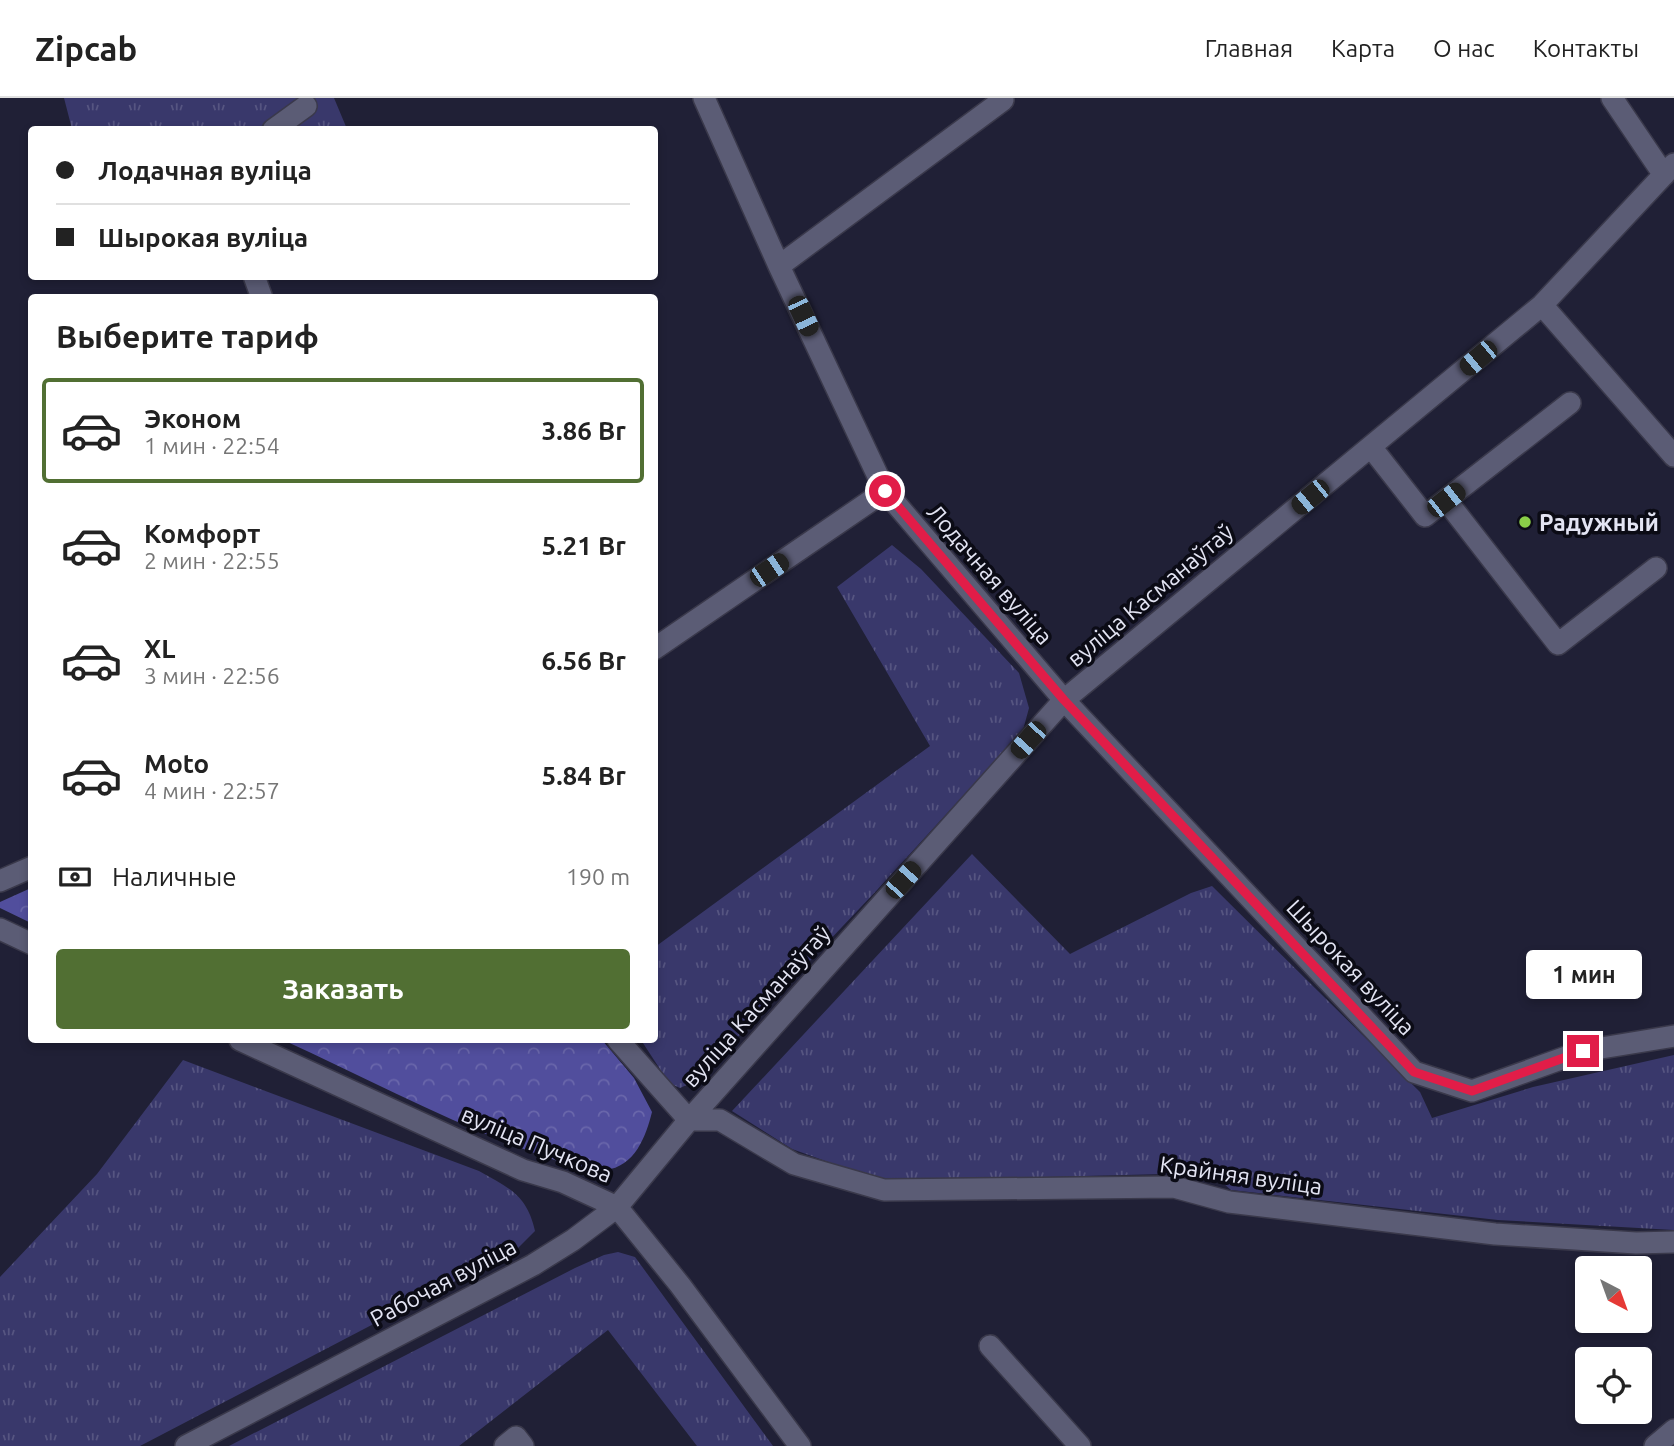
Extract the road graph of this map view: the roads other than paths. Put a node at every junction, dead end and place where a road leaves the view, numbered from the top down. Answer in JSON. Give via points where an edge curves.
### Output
{"nodes":[{"id":1,"x":704,"y":98,"type":"edge"},
{"id":2,"x":1612,"y":98,"type":"edge"},
{"id":3,"x":1003,"y":100,"type":"dead end"},
{"id":4,"x":306,"y":106,"type":"dead end"},
{"id":5,"x":278,"y":126,"type":"edge"},
{"id":6,"x":1669,"y":170,"type":"edge"},
{"id":7,"x":779,"y":266,"type":"junction"},
{"id":8,"x":1542,"y":306,"type":"junction"},
{"id":9,"x":1570,"y":403,"type":"dead end"},
{"id":10,"x":1371,"y":447,"type":"junction"},
{"id":11,"x":1674,"y":456,"type":"edge"},
{"id":12,"x":885,"y":491,"type":"junction"},
{"id":13,"x":1446,"y":500,"type":"junction"},
{"id":14,"x":1657,"y":568,"type":"dead end"},
{"id":15,"x":658,"y":646,"type":"edge"},
{"id":16,"x":1064,"y":700,"type":"junction"},
{"id":17,"x":28,"y":869,"type":"edge"},
{"id":18,"x":0,"y":881,"type":"edge"},
{"id":19,"x":0,"y":929,"type":"edge"},
{"id":20,"x":28,"y":942,"type":"edge"},
{"id":21,"x":1674,"y":1036,"type":"edge"},
{"id":22,"x":247,"y":1043,"type":"edge"},
{"id":23,"x":621,"y":1043,"type":"edge"},
{"id":24,"x":689,"y":1121,"type":"junction"},
{"id":25,"x":617,"y":1207,"type":"junction"},
{"id":26,"x":1674,"y":1242,"type":"edge"},
{"id":27,"x":990,"y":1346,"type":"dead end"},
{"id":28,"x":1674,"y":1430,"type":"edge"},
{"id":29,"x":186,"y":1446,"type":"edge"},
{"id":30,"x":505,"y":1446,"type":"edge"},
{"id":31,"x":523,"y":1446,"type":"edge"},
{"id":32,"x":800,"y":1446,"type":"edge"},
{"id":33,"x":1080,"y":1446,"type":"edge"},
{"id":34,"x":1655,"y":1446,"type":"edge"}],
"edges":[{"from":1,"to":7,"type":"street","name":"Лодачная вуліца"},
{"from":2,"to":6,"type":"street"},
{"from":3,"to":7,"type":"street"},
{"from":4,"to":5,"type":"street"},
{"from":6,"to":8,"type":"street","name":"вуліца Касманаўтаў"},
{"from":7,"to":12,"type":"street","name":"Лодачная вуліца"},
{"from":8,"to":10,"type":"street","name":"вуліца Касманаўтаў"},
{"from":8,"to":11,"type":"street"},
{"from":9,"to":13,"type":"street"},
{"from":10,"to":13,"type":"street","via":[[1425,516]]},
{"from":10,"to":16,"type":"street","name":"вуліца Касманаўтаў"},
{"from":12,"to":15,"type":"street"},
{"from":12,"to":16,"type":"street","name":"Лодачная вуліца"},
{"from":13,"to":14,"type":"street","via":[[1558,644]]},
{"from":16,"to":21,"type":"street","name":"Шырокая вуліца","via":[[1414,1072],[1472,1091],[1583,1051]]},
{"from":16,"to":24,"type":"street","name":"вуліца Касманаўтаў"},
{"from":17,"to":18,"type":"street"},
{"from":19,"to":20,"type":"street"},
{"from":22,"to":25,"type":"street","name":"вуліца Пучкова","via":[[523,1170]]},
{"from":23,"to":24,"type":"street"},
{"from":24,"to":25,"type":"street","name":"Рабочая вуліца"},
{"from":24,"to":26,"type":"street","name":"Крайняя вуліца","via":[[720,1120],[794,1164],[884,1190],[1174,1187],[1230,1202],[1495,1234]]},
{"from":25,"to":29,"type":"street","name":"Рабочая вуліца","via":[[533,1265]]},
{"from":25,"to":32,"type":"street","name":"вуліца Пучкова"},
{"from":27,"to":33,"type":"street"},
{"from":28,"to":34,"type":"street"},
{"from":30,"to":31,"type":"street","via":[[516,1437]]}]}
